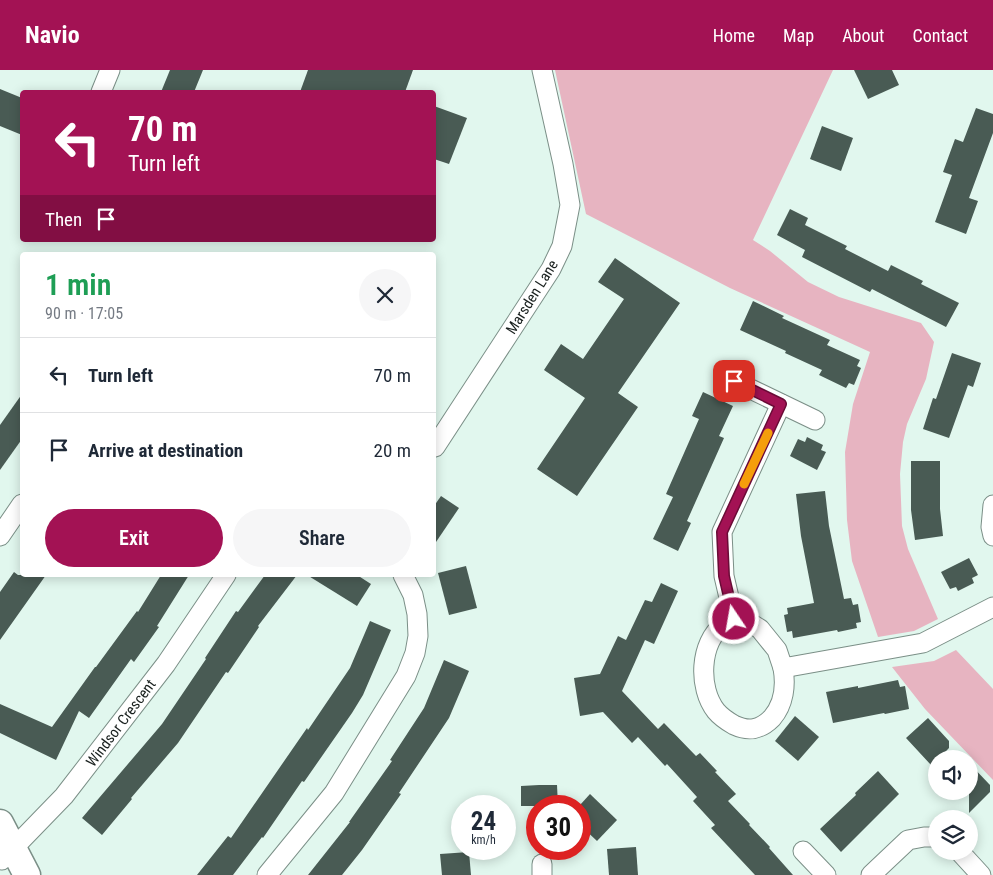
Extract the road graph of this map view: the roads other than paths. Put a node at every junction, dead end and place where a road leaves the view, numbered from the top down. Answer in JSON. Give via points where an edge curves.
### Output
{"nodes":[{"id":1,"x":110,"y":70,"type":"edge"},
{"id":2,"x":542,"y":70,"type":"edge"},
{"id":3,"x":102,"y":90,"type":"edge"},
{"id":4,"x":734,"y":381,"type":"dead end"},
{"id":5,"x":781,"y":404,"type":"junction"},
{"id":6,"x":815,"y":420,"type":"dead end"},
{"id":7,"x":436,"y":445,"type":"edge"},
{"id":8,"x":993,"y":506,"type":"edge"},
{"id":9,"x":20,"y":507,"type":"edge"},
{"id":10,"x":0,"y":536,"type":"edge"},
{"id":11,"x":993,"y":536,"type":"edge"},
{"id":12,"x":225,"y":577,"type":"edge"},
{"id":13,"x":404,"y":577,"type":"edge"},
{"id":14,"x":993,"y":607,"type":"edge"},
{"id":15,"x":734,"y":619,"type":"junction"},
{"id":16,"x":783,"y":668,"type":"junction"},
{"id":17,"x":0,"y":823,"type":"edge"},
{"id":18,"x":928,"y":836,"type":"edge"},
{"id":19,"x":803,"y":851,"type":"dead end"},
{"id":20,"x":6,"y":860,"type":"edge"},
{"id":21,"x":968,"y":860,"type":"edge"},
{"id":22,"x":27,"y":875,"type":"edge"},
{"id":23,"x":267,"y":875,"type":"edge"},
{"id":24,"x":826,"y":875,"type":"edge"},
{"id":25,"x":871,"y":875,"type":"edge"},
{"id":26,"x":981,"y":875,"type":"edge"}],
"edges":[{"from":1,"to":3,"type":"street"},
{"from":2,"to":7,"type":"street","name":"Marsden Lane","via":[[570,204],[562,246],[551,269]]},
{"from":4,"to":5,"type":"street"},
{"from":5,"to":6,"type":"street"},
{"from":5,"to":15,"type":"street","via":[[722,532],[724,576]]},
{"from":8,"to":11,"type":"street"},
{"from":9,"to":10,"type":"street"},
{"from":12,"to":20,"type":"street","name":"Windsor Crescent","via":[[166,664],[64,796]]},
{"from":13,"to":23,"type":"street","via":[[413,595],[418,636],[406,676],[334,792]]},
{"from":14,"to":16,"type":"street","via":[[923,643]]},
{"from":15,"to":16,"type":"street","via":[[760,628],[777,650]]},
{"from":15,"to":16,"type":"street","via":[[723,625],[712,638],[703,667],[709,700],[717,712],[738,727],[749,730],[762,726],[782,701]]},
{"from":17,"to":20,"type":"main road"},
{"from":18,"to":25,"type":"street","via":[[908,840]]},
{"from":19,"to":24,"type":"street"},
{"from":20,"to":22,"type":"main road"},
{"from":21,"to":26,"type":"street"}]}
